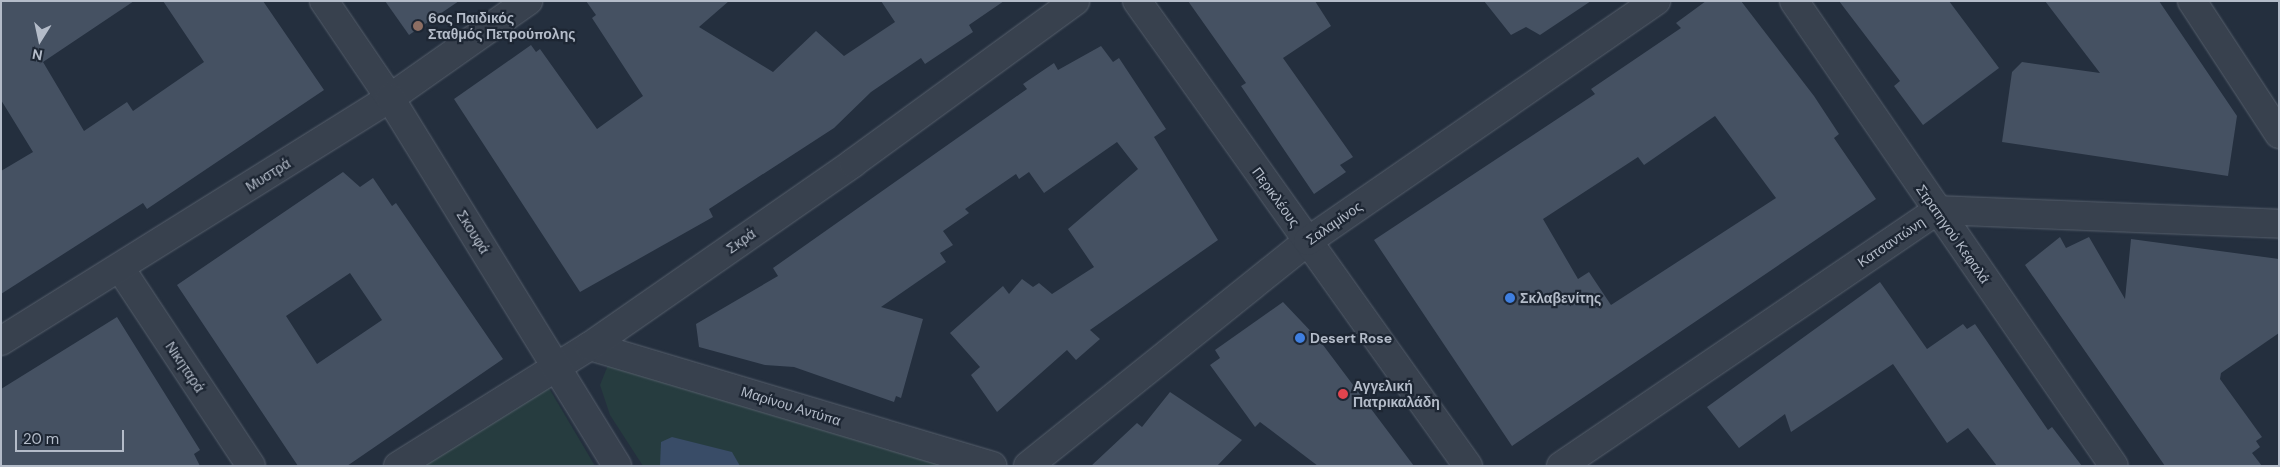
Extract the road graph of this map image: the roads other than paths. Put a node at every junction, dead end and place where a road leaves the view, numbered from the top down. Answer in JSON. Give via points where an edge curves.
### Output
{"nodes":[{"id":1,"x":324,"y":1,"type":"edge"},
{"id":2,"x":528,"y":1,"type":"edge"},
{"id":3,"x":1075,"y":1,"type":"edge"},
{"id":4,"x":1137,"y":1,"type":"edge"},
{"id":5,"x":1656,"y":1,"type":"edge"},
{"id":6,"x":1794,"y":1,"type":"edge"},
{"id":7,"x":2192,"y":1,"type":"edge"},
{"id":8,"x":390,"y":98,"type":"junction"},
{"id":9,"x":2279,"y":134,"type":"edge"},
{"id":10,"x":1937,"y":210,"type":"junction"},
{"id":11,"x":2279,"y":224,"type":"edge"},
{"id":12,"x":1308,"y":240,"type":"junction"},
{"id":13,"x":120,"y":268,"type":"junction"},
{"id":14,"x":1,"y":341,"type":"edge"},
{"id":15,"x":590,"y":346,"type":"junction"},
{"id":16,"x":556,"y":364,"type":"junction"},
{"id":17,"x":251,"y":466,"type":"edge"},
{"id":18,"x":398,"y":466,"type":"edge"},
{"id":19,"x":617,"y":466,"type":"edge"},
{"id":20,"x":992,"y":466,"type":"edge"},
{"id":21,"x":1028,"y":466,"type":"edge"},
{"id":22,"x":1468,"y":466,"type":"edge"},
{"id":23,"x":1561,"y":466,"type":"edge"},
{"id":24,"x":2114,"y":466,"type":"edge"}],
"edges":[{"from":1,"to":8,"type":"street","name":"Σκουφά"},
{"from":2,"to":8,"type":"street","name":"Μυστρά"},
{"from":3,"to":15,"type":"street","name":"Σκρά","via":[[853,164]]},
{"from":4,"to":12,"type":"street","name":"Περικλέους"},
{"from":5,"to":12,"type":"street","name":"Σαλαμίνος"},
{"from":6,"to":10,"type":"street","name":"Στρατηγού Κεφαλά"},
{"from":7,"to":9,"type":"street"},
{"from":8,"to":13,"type":"street","name":"Μυστρά"},
{"from":8,"to":16,"type":"street","name":"Σκουφά"},
{"from":10,"to":11,"type":"street","name":"Κατσαντώνη"},
{"from":10,"to":23,"type":"street","name":"Κατσαντώνη"},
{"from":10,"to":24,"type":"street","name":"Στρατηγού Κεφαλά"},
{"from":12,"to":21,"type":"street","name":"Σαλαμίνος"},
{"from":12,"to":22,"type":"street","name":"Περικλέους"},
{"from":13,"to":14,"type":"street","name":"Μυστρά"},
{"from":13,"to":17,"type":"street","name":"Νικηταρά"},
{"from":15,"to":16,"type":"street","name":"Σκρά"},
{"from":15,"to":20,"type":"street","name":"Μαρίνου Αντύπα"},
{"from":16,"to":18,"type":"street","name":"Σκρά"},
{"from":16,"to":19,"type":"street","name":"Σκουφά"}]}
